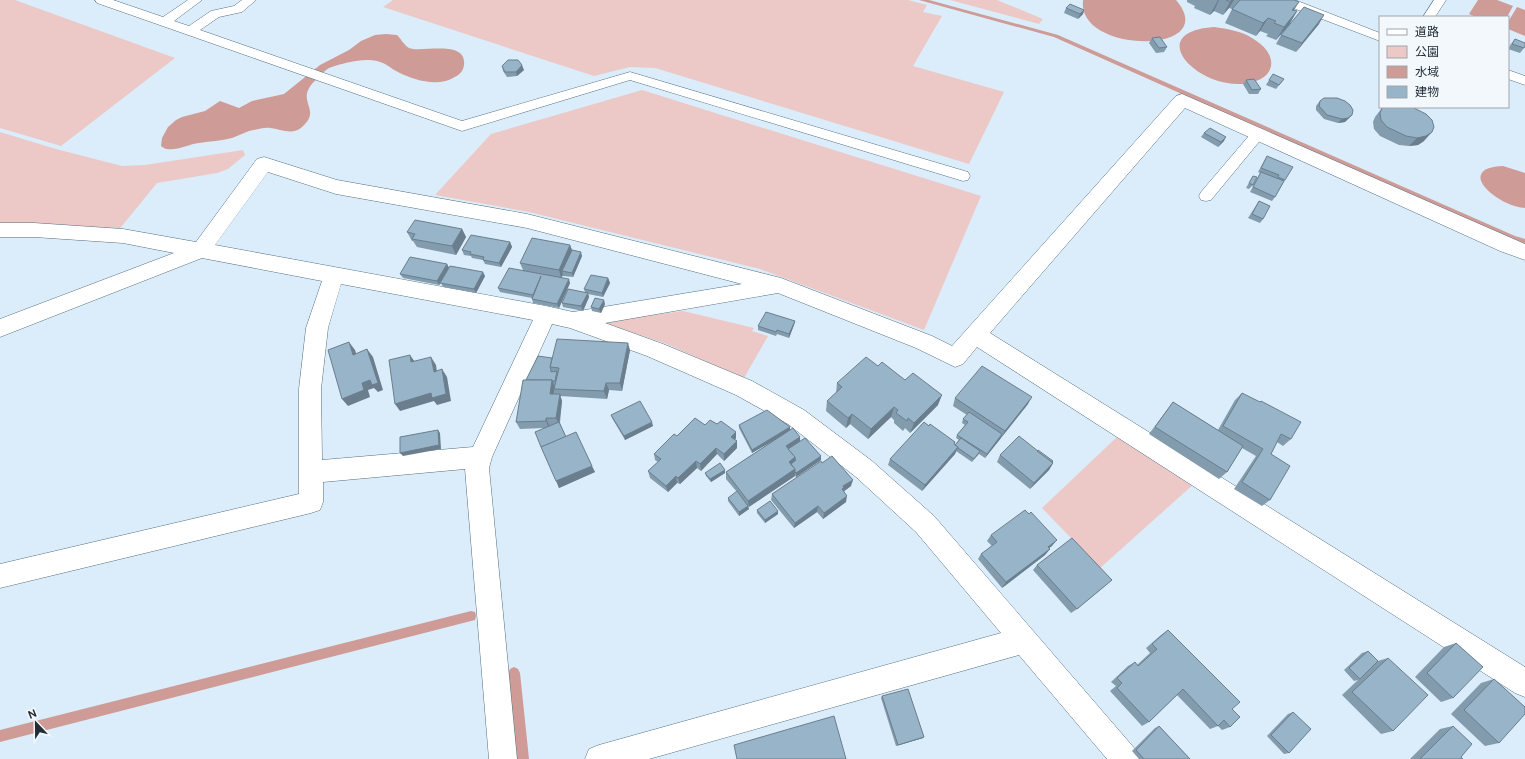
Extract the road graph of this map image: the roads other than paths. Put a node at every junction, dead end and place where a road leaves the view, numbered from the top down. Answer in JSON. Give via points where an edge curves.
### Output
{"nodes":[{"id":1,"x":101,"y":0,"type":"edge"},
{"id":2,"x":196,"y":0,"type":"edge"},
{"id":3,"x":250,"y":0,"type":"edge"},
{"id":4,"x":1284,"y":0,"type":"edge"},
{"id":5,"x":1440,"y":0,"type":"edge"},
{"id":6,"x":1430,"y":16,"type":"edge"},
{"id":7,"x":164,"y":22,"type":"junction"},
{"id":8,"x":191,"y":31,"type":"junction"},
{"id":9,"x":1379,"y":37,"type":"edge"},
{"id":10,"x":1509,"y":74,"type":"edge"},
{"id":11,"x":1525,"y":81,"type":"edge"},
{"id":12,"x":1258,"y":134,"type":"junction"},
{"id":13,"x":963,"y":176,"type":"dead end"},
{"id":14,"x":1206,"y":196,"type":"dead end"},
{"id":15,"x":0,"y":230,"type":"edge"},
{"id":16,"x":200,"y":251,"type":"junction"},
{"id":17,"x":1525,"y":252,"type":"edge"},
{"id":18,"x":334,"y":275,"type":"junction"},
{"id":19,"x":780,"y":286,"type":"junction"},
{"id":20,"x":546,"y":314,"type":"junction"},
{"id":21,"x":572,"y":320,"type":"junction"},
{"id":22,"x":0,"y":328,"type":"edge"},
{"id":23,"x":975,"y":335,"type":"junction"},
{"id":24,"x":480,"y":457,"type":"junction"},
{"id":25,"x":310,"y":472,"type":"junction"},
{"id":26,"x":0,"y":576,"type":"edge"},
{"id":27,"x":1024,"y":640,"type":"junction"},
{"id":28,"x":1525,"y":684,"type":"edge"},
{"id":29,"x":503,"y":759,"type":"edge"},
{"id":30,"x":599,"y":759,"type":"edge"},
{"id":31,"x":1125,"y":759,"type":"edge"}],
"edges":[{"from":1,"to":7,"type":"lane"},
{"from":2,"to":7,"type":"lane"},
{"from":3,"to":8,"type":"lane","via":[[238,9],[215,14]]},
{"from":4,"to":9,"type":"lane"},
{"from":5,"to":6,"type":"lane"},
{"from":7,"to":8,"type":"lane"},
{"from":8,"to":13,"type":"lane","via":[[462,126],[630,76]]},
{"from":10,"to":11,"type":"lane"},
{"from":12,"to":14,"type":"lane"},
{"from":12,"to":17,"type":"street"},
{"from":12,"to":23,"type":"street","via":[[1182,100]]},
{"from":15,"to":16,"type":"street","via":[[123,236]]},
{"from":16,"to":18,"type":"street"},
{"from":16,"to":19,"type":"street","via":[[264,164],[336,187],[527,221]]},
{"from":16,"to":22,"type":"street"},
{"from":18,"to":20,"type":"street"},
{"from":18,"to":25,"type":"street","via":[[317,328],[310,389]]},
{"from":19,"to":21,"type":"street"},
{"from":19,"to":23,"type":"street","via":[[924,342],[955,358]]},
{"from":20,"to":21,"type":"street"},
{"from":20,"to":24,"type":"street"},
{"from":21,"to":27,"type":"street","via":[[655,350],[744,388],[796,417],[864,469],[925,524]]},
{"from":23,"to":28,"type":"street"},
{"from":24,"to":25,"type":"street"},
{"from":24,"to":29,"type":"street","via":[[477,468]]},
{"from":25,"to":26,"type":"street","via":[[311,502]]},
{"from":27,"to":30,"type":"street"},
{"from":27,"to":31,"type":"street"}]}
